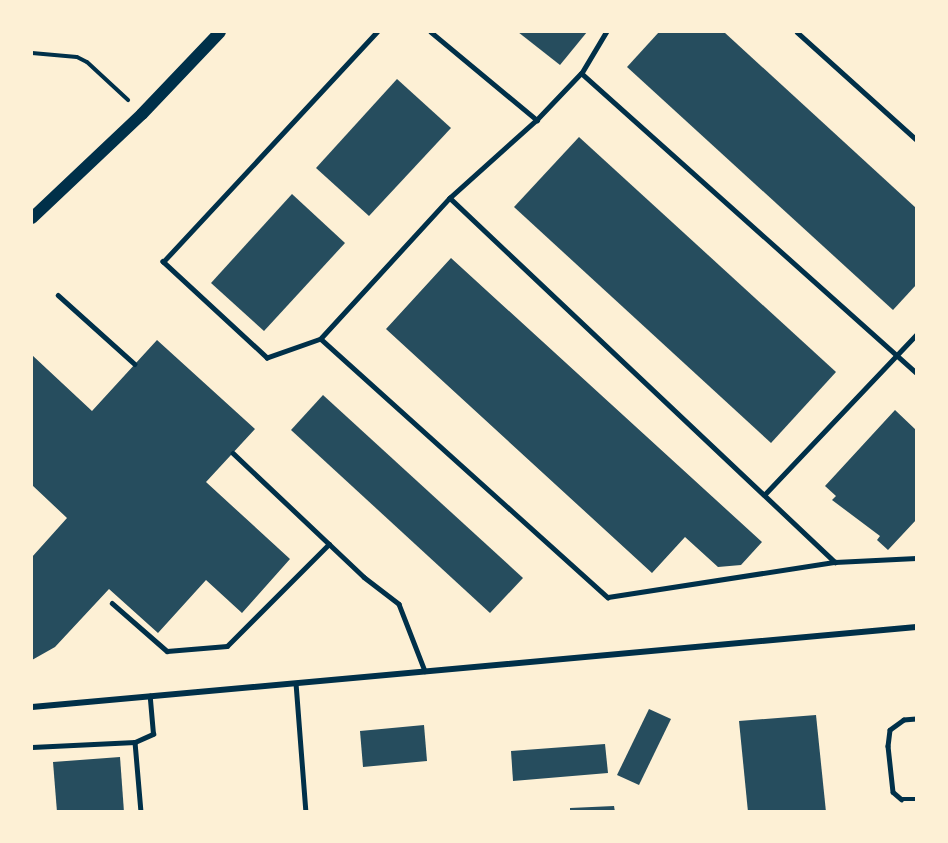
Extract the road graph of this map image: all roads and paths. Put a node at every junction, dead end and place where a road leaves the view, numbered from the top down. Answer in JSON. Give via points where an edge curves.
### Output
{"nodes":[{"id":1,"x":220,"y":32,"type":"edge"},
{"id":2,"x":377,"y":32,"type":"edge"},
{"id":3,"x":431,"y":32,"type":"edge"},
{"id":4,"x":606,"y":32,"type":"edge"},
{"id":5,"x":797,"y":32,"type":"edge"},
{"id":6,"x":32,"y":53,"type":"edge"},
{"id":7,"x":580,"y":74,"type":"junction"},
{"id":8,"x":142,"y":114,"type":"junction"},
{"id":9,"x":537,"y":120,"type":"junction"},
{"id":10,"x":916,"y":139,"type":"edge"},
{"id":11,"x":450,"y":198,"type":"junction"},
{"id":12,"x":32,"y":218,"type":"edge"},
{"id":13,"x":58,"y":295,"type":"dead end"},
{"id":14,"x":916,"y":335,"type":"edge"},
{"id":15,"x":321,"y":339,"type":"junction"},
{"id":16,"x":897,"y":355,"type":"junction"},
{"id":17,"x":135,"y":364,"type":"dead end"},
{"id":18,"x":916,"y":373,"type":"edge"},
{"id":19,"x":233,"y":453,"type":"dead end"},
{"id":20,"x":765,"y":495,"type":"junction"},
{"id":21,"x":329,"y":544,"type":"junction"},
{"id":22,"x":916,"y":558,"type":"edge"},
{"id":23,"x":836,"y":562,"type":"junction"},
{"id":24,"x":112,"y":603,"type":"dead end"},
{"id":25,"x":916,"y":627,"type":"edge"},
{"id":26,"x":424,"y":671,"type":"junction"},
{"id":27,"x":296,"y":683,"type":"junction"},
{"id":28,"x":150,"y":696,"type":"junction"},
{"id":29,"x":32,"y":707,"type":"edge"},
{"id":30,"x":916,"y":719,"type":"edge"},
{"id":31,"x":135,"y":742,"type":"junction"},
{"id":32,"x":32,"y":747,"type":"edge"},
{"id":33,"x":916,"y":799,"type":"edge"},
{"id":34,"x":141,"y":812,"type":"edge"},
{"id":35,"x":306,"y":812,"type":"edge"}],
"edges":[{"from":1,"to":8,"type":"main road"},
{"from":2,"to":15,"type":"lane","via":[[163,262],[267,358]]},
{"from":3,"to":9,"type":"lane"},
{"from":4,"to":7,"type":"lane"},
{"from":5,"to":10,"type":"lane"},
{"from":6,"to":8,"type":"path","via":[[77,57],[87,62]]},
{"from":7,"to":9,"type":"lane"},
{"from":7,"to":16,"type":"lane"},
{"from":8,"to":12,"type":"main road"},
{"from":9,"to":11,"type":"lane"},
{"from":11,"to":15,"type":"lane"},
{"from":11,"to":20,"type":"lane"},
{"from":13,"to":17,"type":"lane"},
{"from":14,"to":16,"type":"lane"},
{"from":15,"to":23,"type":"lane","via":[[608,597]]},
{"from":16,"to":18,"type":"lane"},
{"from":16,"to":20,"type":"lane"},
{"from":19,"to":21,"type":"lane"},
{"from":20,"to":23,"type":"lane"},
{"from":21,"to":24,"type":"lane","via":[[226,646],[167,651]]},
{"from":21,"to":26,"type":"lane","via":[[399,604]]},
{"from":22,"to":23,"type":"lane"},
{"from":25,"to":26,"type":"street"},
{"from":26,"to":27,"type":"street"},
{"from":27,"to":28,"type":"street"},
{"from":27,"to":35,"type":"lane"},
{"from":28,"to":29,"type":"street"},
{"from":28,"to":31,"type":"lane","via":[[153,734]]},
{"from":30,"to":33,"type":"lane","via":[[904,720],[890,730],[888,746],[893,792],[901,800]]},
{"from":31,"to":32,"type":"lane"},
{"from":31,"to":34,"type":"lane"}]}
